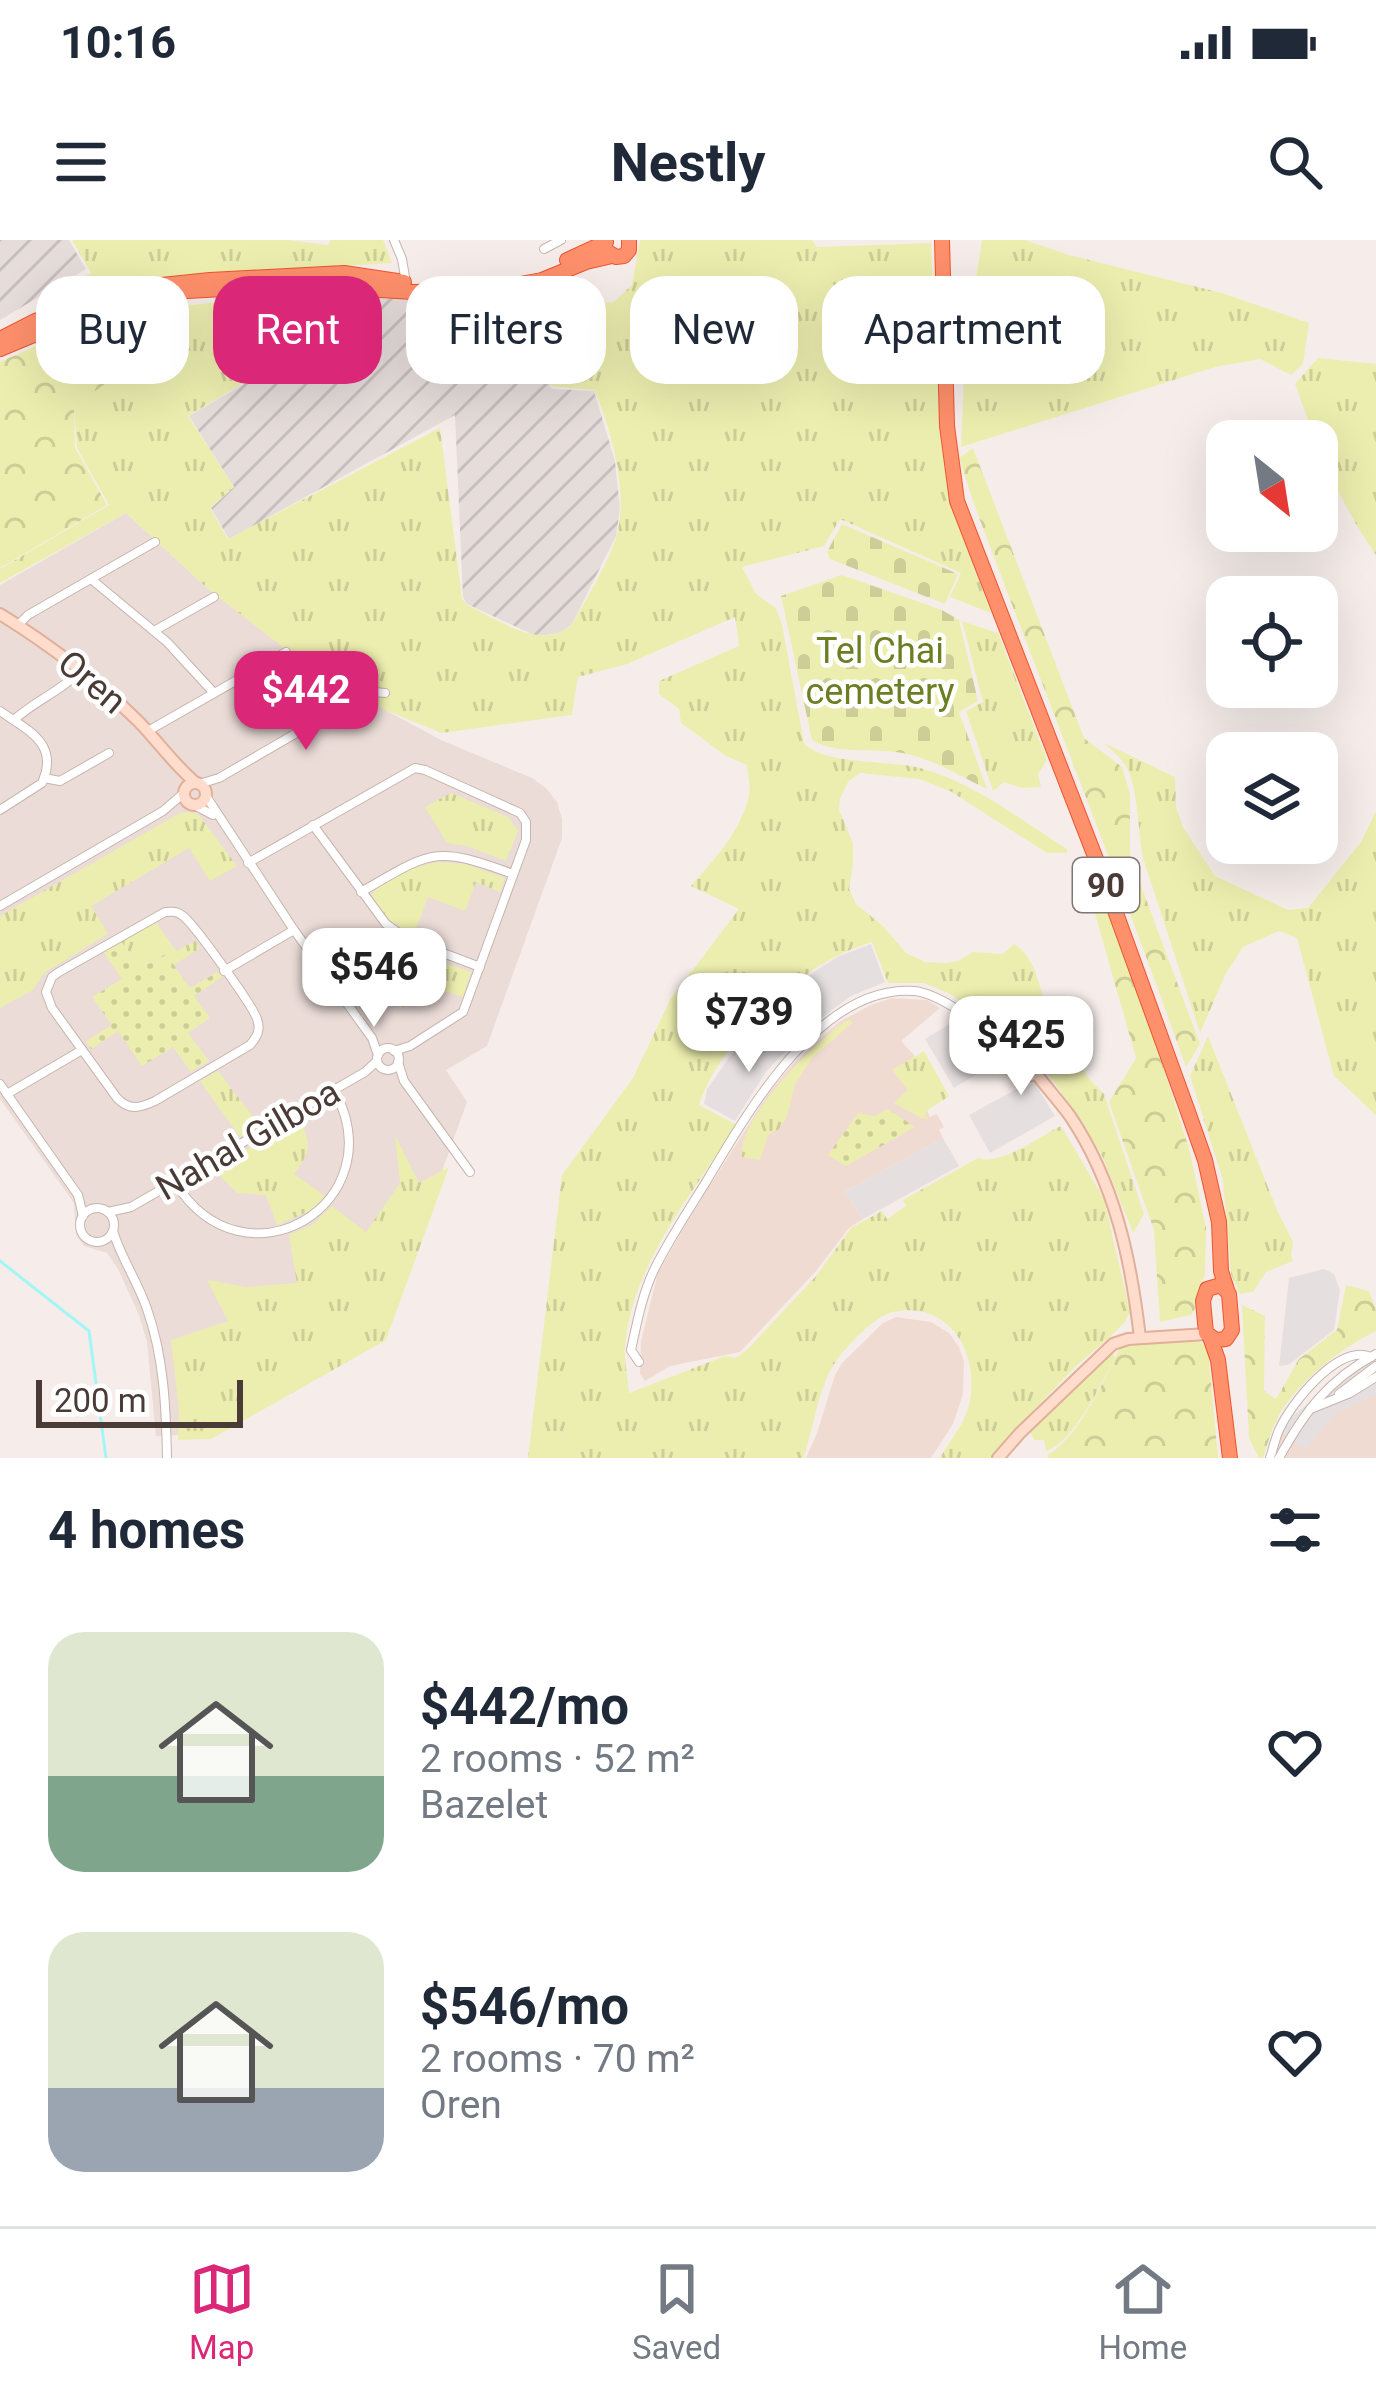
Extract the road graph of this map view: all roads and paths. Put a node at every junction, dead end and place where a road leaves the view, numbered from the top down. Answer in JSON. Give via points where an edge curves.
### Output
{"nodes":[{"id":1,"x":394,"y":240,"type":"edge"},
{"id":2,"x":561,"y":240,"type":"edge"},
{"id":3,"x":946,"y":240,"type":"edge"},
{"id":4,"x":630,"y":241,"type":"edge"},
{"id":5,"x":608,"y":246,"type":"edge"},
{"id":6,"x":544,"y":249,"type":"dead end"},
{"id":7,"x":524,"y":276,"type":"edge"},
{"id":8,"x":406,"y":283,"type":"joint"},
{"id":9,"x":0,"y":339,"type":"edge"},
{"id":10,"x":0,"y":349,"type":"edge"},
{"id":11,"x":155,"y":542,"type":"dead end"},
{"id":12,"x":91,"y":579,"type":"junction"},
{"id":13,"x":214,"y":596,"type":"dead end"},
{"id":14,"x":0,"y":614,"type":"edge"},
{"id":15,"x":18,"y":625,"type":"junction"},
{"id":16,"x":154,"y":631,"type":"junction"},
{"id":17,"x":286,"y":652,"type":"dead end"},
{"id":18,"x":81,"y":670,"type":"junction"},
{"id":19,"x":214,"y":693,"type":"junction"},
{"id":20,"x":385,"y":693,"type":"dead end"},
{"id":21,"x":0,"y":711,"type":"edge"},
{"id":22,"x":14,"y":720,"type":"junction"},
{"id":23,"x":148,"y":731,"type":"junction"},
{"id":24,"x":109,"y":753,"type":"dead end"},
{"id":25,"x":44,"y":778,"type":"junction"},
{"id":26,"x":196,"y":790,"type":"junction"},
{"id":27,"x":193,"y":804,"type":"junction"},
{"id":28,"x":0,"y":810,"type":"edge"},
{"id":29,"x":163,"y":811,"type":"junction"},
{"id":30,"x":219,"y":820,"type":"junction"},
{"id":31,"x":314,"y":825,"type":"junction"},
{"id":32,"x":248,"y":863,"type":"junction"},
{"id":33,"x":514,"y":874,"type":"junction"},
{"id":34,"x":361,"y":892,"type":"junction"},
{"id":35,"x":0,"y":906,"type":"edge"},
{"id":36,"x":294,"y":930,"type":"junction"},
{"id":37,"x":480,"y":967,"type":"junction"},
{"id":38,"x":224,"y":970,"type":"junction"},
{"id":39,"x":369,"y":1034,"type":"junction"},
{"id":40,"x":82,"y":1050,"type":"junction"},
{"id":41,"x":1017,"y":1052,"type":"joint"},
{"id":42,"x":395,"y":1055,"type":"junction"},
{"id":43,"x":381,"y":1064,"type":"junction"},
{"id":44,"x":404,"y":1081,"type":"junction"},
{"id":45,"x":0,"y":1084,"type":"edge"},
{"id":46,"x":334,"y":1090,"type":"junction"},
{"id":47,"x":7,"y":1094,"type":"junction"},
{"id":48,"x":1204,"y":1160,"type":"junction"},
{"id":49,"x":470,"y":1172,"type":"dead end"},
{"id":50,"x":175,"y":1182,"type":"junction"},
{"id":51,"x":78,"y":1195,"type":"junction"},
{"id":52,"x":131,"y":1207,"type":"junction"},
{"id":53,"x":104,"y":1210,"type":"junction"},
{"id":54,"x":83,"y":1216,"type":"junction"},
{"id":55,"x":113,"y":1230,"type":"junction"},
{"id":56,"x":98,"y":1242,"type":"junction"},
{"id":57,"x":122,"y":1254,"type":"junction"},
{"id":58,"x":1207,"y":1289,"type":"junction"},
{"id":59,"x":1227,"y":1290,"type":"junction"},
{"id":60,"x":1203,"y":1307,"type":"junction"},
{"id":61,"x":1176,"y":1335,"type":"junction"},
{"id":62,"x":1209,"y":1336,"type":"junction"},
{"id":63,"x":1229,"y":1336,"type":"junction"},
{"id":64,"x":1140,"y":1337,"type":"junction"},
{"id":65,"x":1374,"y":1359,"type":"edge"},
{"id":66,"x":639,"y":1362,"type":"dead end"},
{"id":67,"x":1376,"y":1377,"type":"edge"},
{"id":68,"x":1335,"y":1398,"type":"junction"},
{"id":69,"x":1307,"y":1410,"type":"junction"},
{"id":70,"x":167,"y":1458,"type":"edge"},
{"id":71,"x":998,"y":1458,"type":"edge"},
{"id":72,"x":1233,"y":1458,"type":"edge"},
{"id":73,"x":1270,"y":1458,"type":"edge"},
{"id":74,"x":1280,"y":1458,"type":"edge"}],
"edges":[{"from":1,"to":8,"type":"street"},
{"from":2,"to":6,"type":"street"},
{"from":3,"to":48,"type":"highway","number":"90","via":[[947,426],[957,501]]},
{"from":4,"to":5,"type":"highway","via":[[624,256]]},
{"from":5,"to":7,"type":"highway"},
{"from":5,"to":10,"type":"highway","via":[[542,280],[489,290],[300,285],[131,298]]},
{"from":8,"to":9,"type":"highway","via":[[344,273],[123,289]]},
{"from":11,"to":12,"type":"street"},
{"from":12,"to":15,"type":"street"},
{"from":12,"to":16,"type":"street"},
{"from":13,"to":16,"type":"street"},
{"from":14,"to":15,"type":"street","name":"Oren"},
{"from":15,"to":18,"type":"street","name":"Oren"},
{"from":16,"to":19,"type":"street"},
{"from":17,"to":19,"type":"street"},
{"from":18,"to":22,"type":"street"},
{"from":18,"to":23,"type":"street","name":"Oren"},
{"from":19,"to":23,"type":"street"},
{"from":20,"to":26,"type":"street","via":[[355,699]]},
{"from":21,"to":22,"type":"street"},
{"from":22,"to":25,"type":"street","via":[[46,750]]},
{"from":23,"to":26,"type":"street","name":"Oren"},
{"from":24,"to":25,"type":"street","via":[[65,779]]},
{"from":25,"to":28,"type":"street"},
{"from":26,"to":27,"type":"street","via":[[202,802]]},
{"from":26,"to":29,"type":"street"},
{"from":26,"to":30,"type":"street","name":"Oren"},
{"from":27,"to":29,"type":"street"},
{"from":27,"to":30,"type":"street","name":"Oren"},
{"from":29,"to":35,"type":"street"},
{"from":30,"to":32,"type":"street","name":"Oren"},
{"from":31,"to":32,"type":"street"},
{"from":31,"to":33,"type":"street","via":[[420,769],[520,813],[527,830]]},
{"from":31,"to":34,"type":"street"},
{"from":32,"to":36,"type":"street","name":"Oren"},
{"from":33,"to":34,"type":"street","via":[[440,855]]},
{"from":33,"to":37,"type":"street"},
{"from":34,"to":37,"type":"street","via":[[398,933]]},
{"from":36,"to":38,"type":"street"},
{"from":36,"to":39,"type":"street","name":"Oren"},
{"from":37,"to":42,"type":"street","via":[[464,1012]]},
{"from":38,"to":40,"type":"street","via":[[258,1020],[256,1037],[155,1101],[123,1105]]},
{"from":38,"to":40,"type":"street","via":[[182,915],[155,916],[48,984],[48,1000]]},
{"from":39,"to":42,"type":"street","name":"Oren"},
{"from":39,"to":43,"type":"street","name":"Oren"},
{"from":40,"to":47,"type":"street"},
{"from":41,"to":64,"type":"street","via":[[1016,1072],[1034,1072],[1069,1116],[1108,1189]]},
{"from":41,"to":66,"type":"street","via":[[920,991],[877,994],[809,1037],[762,1094],[653,1272],[631,1350]]},
{"from":42,"to":43,"type":"street"},
{"from":42,"to":43,"type":"street","via":[[393,1069]]},
{"from":42,"to":44,"type":"street"},
{"from":43,"to":44,"type":"street"},
{"from":43,"to":46,"type":"street","name":"Nahal Gilboa"},
{"from":44,"to":49,"type":"street"},
{"from":45,"to":47,"type":"street"},
{"from":46,"to":50,"type":"street","name":"Nahal Gilboa"},
{"from":46,"to":50,"type":"street","via":[[349,1155],[334,1193],[306,1220],[273,1233],[236,1232],[201,1215]]},
{"from":47,"to":51,"type":"street"},
{"from":48,"to":58,"type":"highway","number":"90","via":[[1213,1247]]},
{"from":48,"to":59,"type":"highway","number":"90"},
{"from":50,"to":52,"type":"street","name":"Nahal Gilboa"},
{"from":51,"to":53,"type":"street"},
{"from":51,"to":54,"type":"street"},
{"from":52,"to":53,"type":"street","name":"Nahal Gilboa"},
{"from":52,"to":55,"type":"street","name":"Nahal Gilboa"},
{"from":53,"to":54,"type":"street"},
{"from":53,"to":55,"type":"street"},
{"from":54,"to":56,"type":"street","via":[[83,1235]]},
{"from":55,"to":56,"type":"street"},
{"from":55,"to":57,"type":"street"},
{"from":56,"to":57,"type":"street"},
{"from":57,"to":70,"type":"street","via":[[158,1344]]},
{"from":58,"to":59,"type":"highway"},
{"from":58,"to":60,"type":"highway","number":"90"},
{"from":59,"to":63,"type":"highway","number":"90"},
{"from":60,"to":61,"type":"street"},
{"from":60,"to":62,"type":"highway","number":"90"},
{"from":61,"to":62,"type":"street"},
{"from":61,"to":64,"type":"street"},
{"from":62,"to":63,"type":"highway"},
{"from":62,"to":72,"type":"highway","number":"90"},
{"from":63,"to":72,"type":"highway","number":"90"},
{"from":64,"to":71,"type":"street","via":[[1105,1350]]},
{"from":65,"to":68,"type":"street"},
{"from":65,"to":69,"type":"street","via":[[1353,1366]]},
{"from":65,"to":73,"type":"street","via":[[1362,1353],[1333,1364],[1280,1427]]},
{"from":67,"to":68,"type":"street"},
{"from":68,"to":69,"type":"street"},
{"from":69,"to":74,"type":"street"}]}
